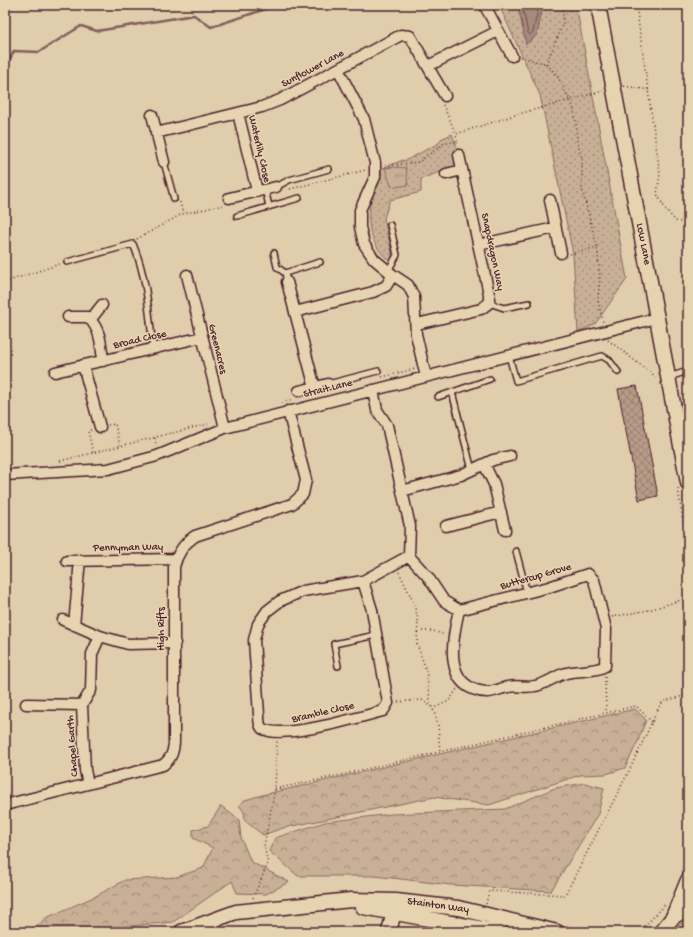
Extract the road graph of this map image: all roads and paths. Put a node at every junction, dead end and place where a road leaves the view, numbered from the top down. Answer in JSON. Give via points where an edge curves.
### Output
{"nodes":[{"id":1,"x":563,"y":5,"type":"edge"},
{"id":2,"x":598,"y":5,"type":"edge"},
{"id":3,"x":636,"y":5,"type":"edge"},
{"id":4,"x":486,"y":8,"type":"dead end"},
{"id":5,"x":498,"y":31,"type":"junction"},
{"id":6,"x":512,"y":56,"type":"joint"},
{"id":7,"x":546,"y":64,"type":"junction"},
{"id":8,"x":428,"y":66,"type":"junction"},
{"id":9,"x":338,"y":69,"type":"junction"},
{"id":10,"x":445,"y":96,"type":"joint"},
{"id":11,"x":570,"y":99,"type":"junction"},
{"id":12,"x":238,"y":113,"type":"junction"},
{"id":13,"x":152,"y":115,"type":"dead end"},
{"id":14,"x":156,"y":133,"type":"junction"},
{"id":15,"x":456,"y":134,"type":"junction"},
{"id":16,"x":457,"y":141,"type":"dead end"},
{"id":17,"x":458,"y":155,"type":"dead end"},
{"id":18,"x":164,"y":162,"type":"joint"},
{"id":19,"x":329,"y":168,"type":"dead end"},
{"id":20,"x":462,"y":170,"type":"junction"},
{"id":21,"x":446,"y":174,"type":"dead end"},
{"id":22,"x":276,"y":187,"type":"joint"},
{"id":23,"x":261,"y":190,"type":"junction"},
{"id":24,"x":229,"y":198,"type":"joint"},
{"id":25,"x":299,"y":198,"type":"dead end"},
{"id":26,"x":174,"y":199,"type":"dead end"},
{"id":27,"x":550,"y":200,"type":"dead end"},
{"id":28,"x":269,"y":206,"type":"junction"},
{"id":29,"x":237,"y":216,"type":"dead end"},
{"id":30,"x":688,"y":221,"type":"edge"},
{"id":31,"x":390,"y":225,"type":"dead end"},
{"id":32,"x":555,"y":228,"type":"junction"},
{"id":33,"x":478,"y":245,"type":"junction"},
{"id":34,"x":126,"y":246,"type":"junction"},
{"id":35,"x":597,"y":248,"type":"junction"},
{"id":36,"x":274,"y":253,"type":"dead end"},
{"id":37,"x":565,"y":253,"type":"joint"},
{"id":38,"x":68,"y":262,"type":"joint"},
{"id":39,"x":320,"y":262,"type":"dead end"},
{"id":40,"x":390,"y":273,"type":"junction"},
{"id":41,"x":187,"y":275,"type":"dead end"},
{"id":42,"x":286,"y":277,"type":"junction"},
{"id":43,"x":5,"y":282,"type":"edge"},
{"id":44,"x":489,"y":303,"type":"junction"},
{"id":45,"x":529,"y":303,"type":"dead end"},
{"id":46,"x":102,"y":305,"type":"dead end"},
{"id":47,"x":295,"y":312,"type":"junction"},
{"id":48,"x":68,"y":317,"type":"dead end"},
{"id":49,"x":657,"y":318,"type":"junction"},
{"id":50,"x":90,"y":319,"type":"junction"},
{"id":51,"x":417,"y":324,"type":"junction"},
{"id":52,"x":688,"y":328,"type":"edge"},
{"id":53,"x":686,"y":331,"type":"dead end"},
{"id":54,"x":603,"y":332,"type":"junction"},
{"id":55,"x":202,"y":337,"type":"junction"},
{"id":56,"x":153,"y":349,"type":"junction"},
{"id":57,"x":509,"y":356,"type":"junction"},
{"id":58,"x":103,"y":361,"type":"junction"},
{"id":59,"x":83,"y":365,"type":"junction"},
{"id":60,"x":688,"y":371,"type":"edge"},
{"id":61,"x":55,"y":372,"type":"dead end"},
{"id":62,"x":378,"y":372,"type":"dead end"},
{"id":63,"x":618,"y":372,"type":"dead end"},
{"id":64,"x":426,"y":377,"type":"junction"},
{"id":65,"x":490,"y":379,"type":"dead end"},
{"id":66,"x":664,"y":379,"type":"junction"},
{"id":67,"x":328,"y":384,"type":"joint"},
{"id":68,"x":315,"y":388,"type":"junction"},
{"id":69,"x":373,"y":390,"type":"junction"},
{"id":70,"x":299,"y":391,"type":"dead end"},
{"id":71,"x":452,"y":392,"type":"junction"},
{"id":72,"x":438,"y":396,"type":"dead end"},
{"id":73,"x":288,"y":411,"type":"junction"},
{"id":74,"x":224,"y":424,"type":"junction"},
{"id":75,"x":100,"y":427,"type":"dead end"},
{"id":76,"x":510,"y":456,"type":"dead end"},
{"id":77,"x":57,"y":462,"type":"dead end"},
{"id":78,"x":484,"y":464,"type":"junction"},
{"id":79,"x":687,"y":468,"type":"edge"},
{"id":80,"x":472,"y":470,"type":"junction"},
{"id":81,"x":5,"y":475,"type":"edge"},
{"id":82,"x":682,"y":483,"type":"edge"},
{"id":83,"x":402,"y":491,"type":"junction"},
{"id":84,"x":501,"y":512,"type":"junction"},
{"id":85,"x":446,"y":526,"type":"dead end"},
{"id":86,"x":505,"y":530,"type":"dead end"},
{"id":87,"x":516,"y":550,"type":"dead end"},
{"id":88,"x":688,"y":551,"type":"edge"},
{"id":89,"x":409,"y":556,"type":"junction"},
{"id":90,"x":176,"y":559,"type":"junction"},
{"id":91,"x":80,"y":560,"type":"junction"},
{"id":92,"x":67,"y":561,"type":"dead end"},
{"id":93,"x":395,"y":563,"type":"junction"},
{"id":94,"x":363,"y":581,"type":"junction"},
{"id":95,"x":527,"y":593,"type":"junction"},
{"id":96,"x":688,"y":598,"type":"edge"},
{"id":97,"x":459,"y":610,"type":"junction"},
{"id":98,"x":604,"y":619,"type":"junction"},
{"id":99,"x":63,"y":620,"type":"dead end"},
{"id":100,"x":74,"y":625,"type":"junction"},
{"id":101,"x":418,"y":631,"type":"junction"},
{"id":102,"x":376,"y":635,"type":"junction"},
{"id":103,"x":100,"y":636,"type":"junction"},
{"id":104,"x":453,"y":638,"type":"junction"},
{"id":105,"x":175,"y":643,"type":"junction"},
{"id":106,"x":338,"y":666,"type":"dead end"},
{"id":107,"x":604,"y":666,"type":"junction"},
{"id":108,"x":463,"y":681,"type":"junction"},
{"id":109,"x":688,"y":695,"type":"edge"},
{"id":110,"x":388,"y":703,"type":"junction"},
{"id":111,"x":26,"y":704,"type":"dead end"},
{"id":112,"x":82,"y":706,"type":"junction"},
{"id":113,"x":434,"y":708,"type":"junction"},
{"id":114,"x":606,"y":713,"type":"junction"},
{"id":115,"x":652,"y":722,"type":"junction"},
{"id":116,"x":277,"y":731,"type":"junction"},
{"id":117,"x":440,"y":752,"type":"junction"},
{"id":118,"x":88,"y":784,"type":"junction"},
{"id":119,"x":275,"y":789,"type":"junction"},
{"id":120,"x":5,"y":805,"type":"edge"},
{"id":121,"x":688,"y":840,"type":"edge"},
{"id":122,"x":684,"y":878,"type":"edge"},
{"id":123,"x":247,"y":900,"type":"dead end"},
{"id":124,"x":668,"y":901,"type":"dead end"},
{"id":125,"x":395,"y":907,"type":"junction"},
{"id":126,"x":688,"y":908,"type":"edge"},
{"id":127,"x":485,"y":914,"type":"junction"},
{"id":128,"x":664,"y":927,"type":"edge"},
{"id":129,"x":175,"y":930,"type":"edge"},
{"id":130,"x":155,"y":932,"type":"edge"},
{"id":131,"x":389,"y":932,"type":"edge"},
{"id":132,"x":500,"y":932,"type":"edge"},
{"id":133,"x":557,"y":932,"type":"edge"},
{"id":134,"x":639,"y":932,"type":"edge"}],
"edges":[{"from":1,"to":7,"type":"path","via":[[563,24]]},
{"from":2,"to":49,"type":"main road","name":"Low Lane"},
{"from":3,"to":30,"type":"path","via":[[660,174],[656,194],[677,222]]},
{"from":4,"to":5,"type":"street"},
{"from":5,"to":6,"type":"street"},
{"from":5,"to":8,"type":"street"},
{"from":6,"to":7,"type":"path"},
{"from":7,"to":11,"type":"path","via":[[558,77]]},
{"from":8,"to":9,"type":"street","name":"Sunflower Lane","via":[[410,36],[401,35]]},
{"from":8,"to":10,"type":"street","name":"Sunflower Lane"},
{"from":9,"to":12,"type":"street","name":"Sunflower Lane","via":[[280,100]]},
{"from":9,"to":40,"type":"street","via":[[364,119],[375,163],[375,177],[360,210],[364,244],[374,259]]},
{"from":10,"to":15,"type":"path","via":[[440,99]]},
{"from":11,"to":15,"type":"path"},
{"from":11,"to":35,"type":"path","via":[[575,114],[576,142],[582,158],[584,197]]},
{"from":12,"to":14,"type":"street","name":"Sunflower Lane"},
{"from":12,"to":23,"type":"street","name":"Waterlily Close"},
{"from":13,"to":14,"type":"street"},
{"from":14,"to":18,"type":"street"},
{"from":15,"to":16,"type":"path"},
{"from":17,"to":20,"type":"street","name":"Snapdragon Way"},
{"from":18,"to":26,"type":"lane"},
{"from":19,"to":22,"type":"lane","via":[[288,180]]},
{"from":20,"to":21,"type":"street"},
{"from":20,"to":33,"type":"street","name":"Snapdragon Way"},
{"from":22,"to":23,"type":"street"},
{"from":23,"to":24,"type":"street"},
{"from":23,"to":28,"type":"lane"},
{"from":24,"to":34,"type":"path","via":[[230,203],[182,214]]},
{"from":25,"to":28,"type":"lane"},
{"from":27,"to":32,"type":"street"},
{"from":28,"to":29,"type":"lane"},
{"from":31,"to":40,"type":"lane","via":[[397,255]]},
{"from":32,"to":33,"type":"street"},
{"from":32,"to":37,"type":"street"},
{"from":33,"to":44,"type":"street","name":"Snapdragon Way"},
{"from":34,"to":38,"type":"lane"},
{"from":34,"to":56,"type":"lane","via":[[133,244],[140,261]]},
{"from":35,"to":37,"type":"path"},
{"from":35,"to":54,"type":"path","via":[[600,276],[598,306]]},
{"from":36,"to":42,"type":"lane","via":[[277,267]]},
{"from":38,"to":43,"type":"path"},
{"from":39,"to":42,"type":"lane"},
{"from":40,"to":47,"type":"street","via":[[386,286],[373,292]]},
{"from":40,"to":51,"type":"street","via":[[408,284],[414,297]]},
{"from":41,"to":55,"type":"street","name":"Greenacres"},
{"from":42,"to":47,"type":"street"},
{"from":44,"to":45,"type":"lane","via":[[504,308]]},
{"from":44,"to":51,"type":"street","name":"Snapdragon Way","via":[[481,309]]},
{"from":46,"to":50,"type":"street"},
{"from":47,"to":68,"type":"street"},
{"from":48,"to":50,"type":"street"},
{"from":49,"to":54,"type":"street","name":"Strait Lane"},
{"from":49,"to":66,"type":"main road","name":"Low Lane"},
{"from":50,"to":58,"type":"street","via":[[96,325],[100,336]]},
{"from":51,"to":64,"type":"street","via":[[416,334]]},
{"from":52,"to":53,"type":"path"},
{"from":54,"to":57,"type":"street","name":"Strait Lane"},
{"from":54,"to":66,"type":"path","via":[[606,339]]},
{"from":55,"to":56,"type":"street","name":"Broad Close"},
{"from":55,"to":74,"type":"street","name":"Greenacres"},
{"from":56,"to":58,"type":"street","name":"Broad Close"},
{"from":57,"to":63,"type":"lane","via":[[516,381],[602,356],[609,360]]},
{"from":57,"to":64,"type":"street","name":"Strait Lane"},
{"from":58,"to":59,"type":"street","name":"Broad Close"},
{"from":59,"to":61,"type":"street","name":"Broad Close"},
{"from":59,"to":75,"type":"street"},
{"from":60,"to":66,"type":"lane"},
{"from":62,"to":67,"type":"lane"},
{"from":64,"to":69,"type":"street","name":"Strait Lane"},
{"from":65,"to":71,"type":"lane"},
{"from":66,"to":79,"type":"main road","name":"Low Lane"},
{"from":67,"to":68,"type":"street"},
{"from":68,"to":70,"type":"street"},
{"from":69,"to":73,"type":"street","name":"Strait Lane"},
{"from":69,"to":83,"type":"street","via":[[377,410],[387,425]]},
{"from":71,"to":72,"type":"lane"},
{"from":71,"to":80,"type":"lane"},
{"from":73,"to":74,"type":"street","name":"Strait Lane"},
{"from":73,"to":90,"type":"street","name":"High Rifts","via":[[306,480],[303,494],[292,504],[195,536],[188,541]]},
{"from":74,"to":77,"type":"path"},
{"from":74,"to":81,"type":"street","name":"Strait Lane","via":[[157,456],[108,469]]},
{"from":76,"to":78,"type":"street"},
{"from":78,"to":80,"type":"street"},
{"from":78,"to":84,"type":"street","via":[[494,484]]},
{"from":79,"to":82,"type":"main road","name":"Low Lane"},
{"from":80,"to":83,"type":"street"},
{"from":82,"to":88,"type":"path"},
{"from":83,"to":89,"type":"street","via":[[410,526]]},
{"from":84,"to":85,"type":"street"},
{"from":84,"to":86,"type":"street"},
{"from":87,"to":95,"type":"lane"},
{"from":89,"to":93,"type":"street","name":"Bramble Close"},
{"from":89,"to":97,"type":"street","via":[[428,577],[444,601]]},
{"from":90,"to":91,"type":"street","name":"Pennyman Way"},
{"from":90,"to":105,"type":"street","name":"High Rifts"},
{"from":91,"to":92,"type":"street","name":"Pennyman Way"},
{"from":91,"to":100,"type":"street","name":"Pennyman Way"},
{"from":93,"to":94,"type":"street","name":"Bramble Close"},
{"from":93,"to":101,"type":"path","via":[[418,618]]},
{"from":94,"to":102,"type":"street"},
{"from":94,"to":116,"type":"street","name":"Bramble Close","via":[[303,591],[280,601],[258,624],[254,640],[260,726]]},
{"from":95,"to":97,"type":"street","name":"Buttercup Grove"},
{"from":95,"to":98,"type":"street","name":"Buttercup Grove","via":[[588,574],[594,580]]},
{"from":96,"to":98,"type":"path","via":[[649,610]]},
{"from":97,"to":104,"type":"street"},
{"from":98,"to":107,"type":"street","name":"Buttercup Grove"},
{"from":99,"to":100,"type":"street"},
{"from":100,"to":103,"type":"street"},
{"from":101,"to":104,"type":"path","via":[[433,631]]},
{"from":101,"to":113,"type":"path","via":[[417,644],[426,670],[430,700]]},
{"from":102,"to":106,"type":"lane","via":[[334,644]]},
{"from":102,"to":110,"type":"street"},
{"from":103,"to":105,"type":"street","via":[[128,644]]},
{"from":103,"to":112,"type":"street","name":"Chapel Garth","via":[[92,654],[91,690]]},
{"from":104,"to":108,"type":"street","via":[[451,650],[455,670]]},
{"from":105,"to":118,"type":"street","name":"High Rifts","via":[[174,743],[169,761],[163,765]]},
{"from":107,"to":108,"type":"street","via":[[599,669],[570,672],[535,686],[508,686],[488,692],[478,690]]},
{"from":107,"to":114,"type":"path"},
{"from":108,"to":113,"type":"path","via":[[449,701]]},
{"from":109,"to":115,"type":"path","via":[[664,701]]},
{"from":110,"to":113,"type":"path","via":[[422,700]]},
{"from":110,"to":116,"type":"street","name":"Bramble Close","via":[[383,711],[289,733]]},
{"from":111,"to":112,"type":"street","name":"Chapel Garth"},
{"from":112,"to":118,"type":"street","name":"Chapel Garth"},
{"from":113,"to":117,"type":"path"},
{"from":114,"to":115,"type":"path","via":[[636,706]]},
{"from":114,"to":117,"type":"path"},
{"from":115,"to":127,"type":"path","via":[[564,895],[489,891]]},
{"from":116,"to":119,"type":"path"},
{"from":117,"to":119,"type":"path"},
{"from":118,"to":120,"type":"street","name":"High Rifts"},
{"from":119,"to":123,"type":"path","via":[[264,846],[268,863],[254,898]]},
{"from":121,"to":122,"type":"path"},
{"from":122,"to":128,"type":"main road"},
{"from":124,"to":134,"type":"path"},
{"from":125,"to":127,"type":"main road","name":"Stainton Way","via":[[458,908]]},
{"from":125,"to":129,"type":"main road","name":"Stainton Way","via":[[372,908],[317,902],[236,912]]},
{"from":125,"to":131,"type":"main road"},
{"from":125,"to":132,"type":"main road","name":"Stainton Way"},
{"from":126,"to":128,"type":"main road"},
{"from":127,"to":133,"type":"main road","name":"Stainton Way"},
{"from":129,"to":130,"type":"path"}]}
